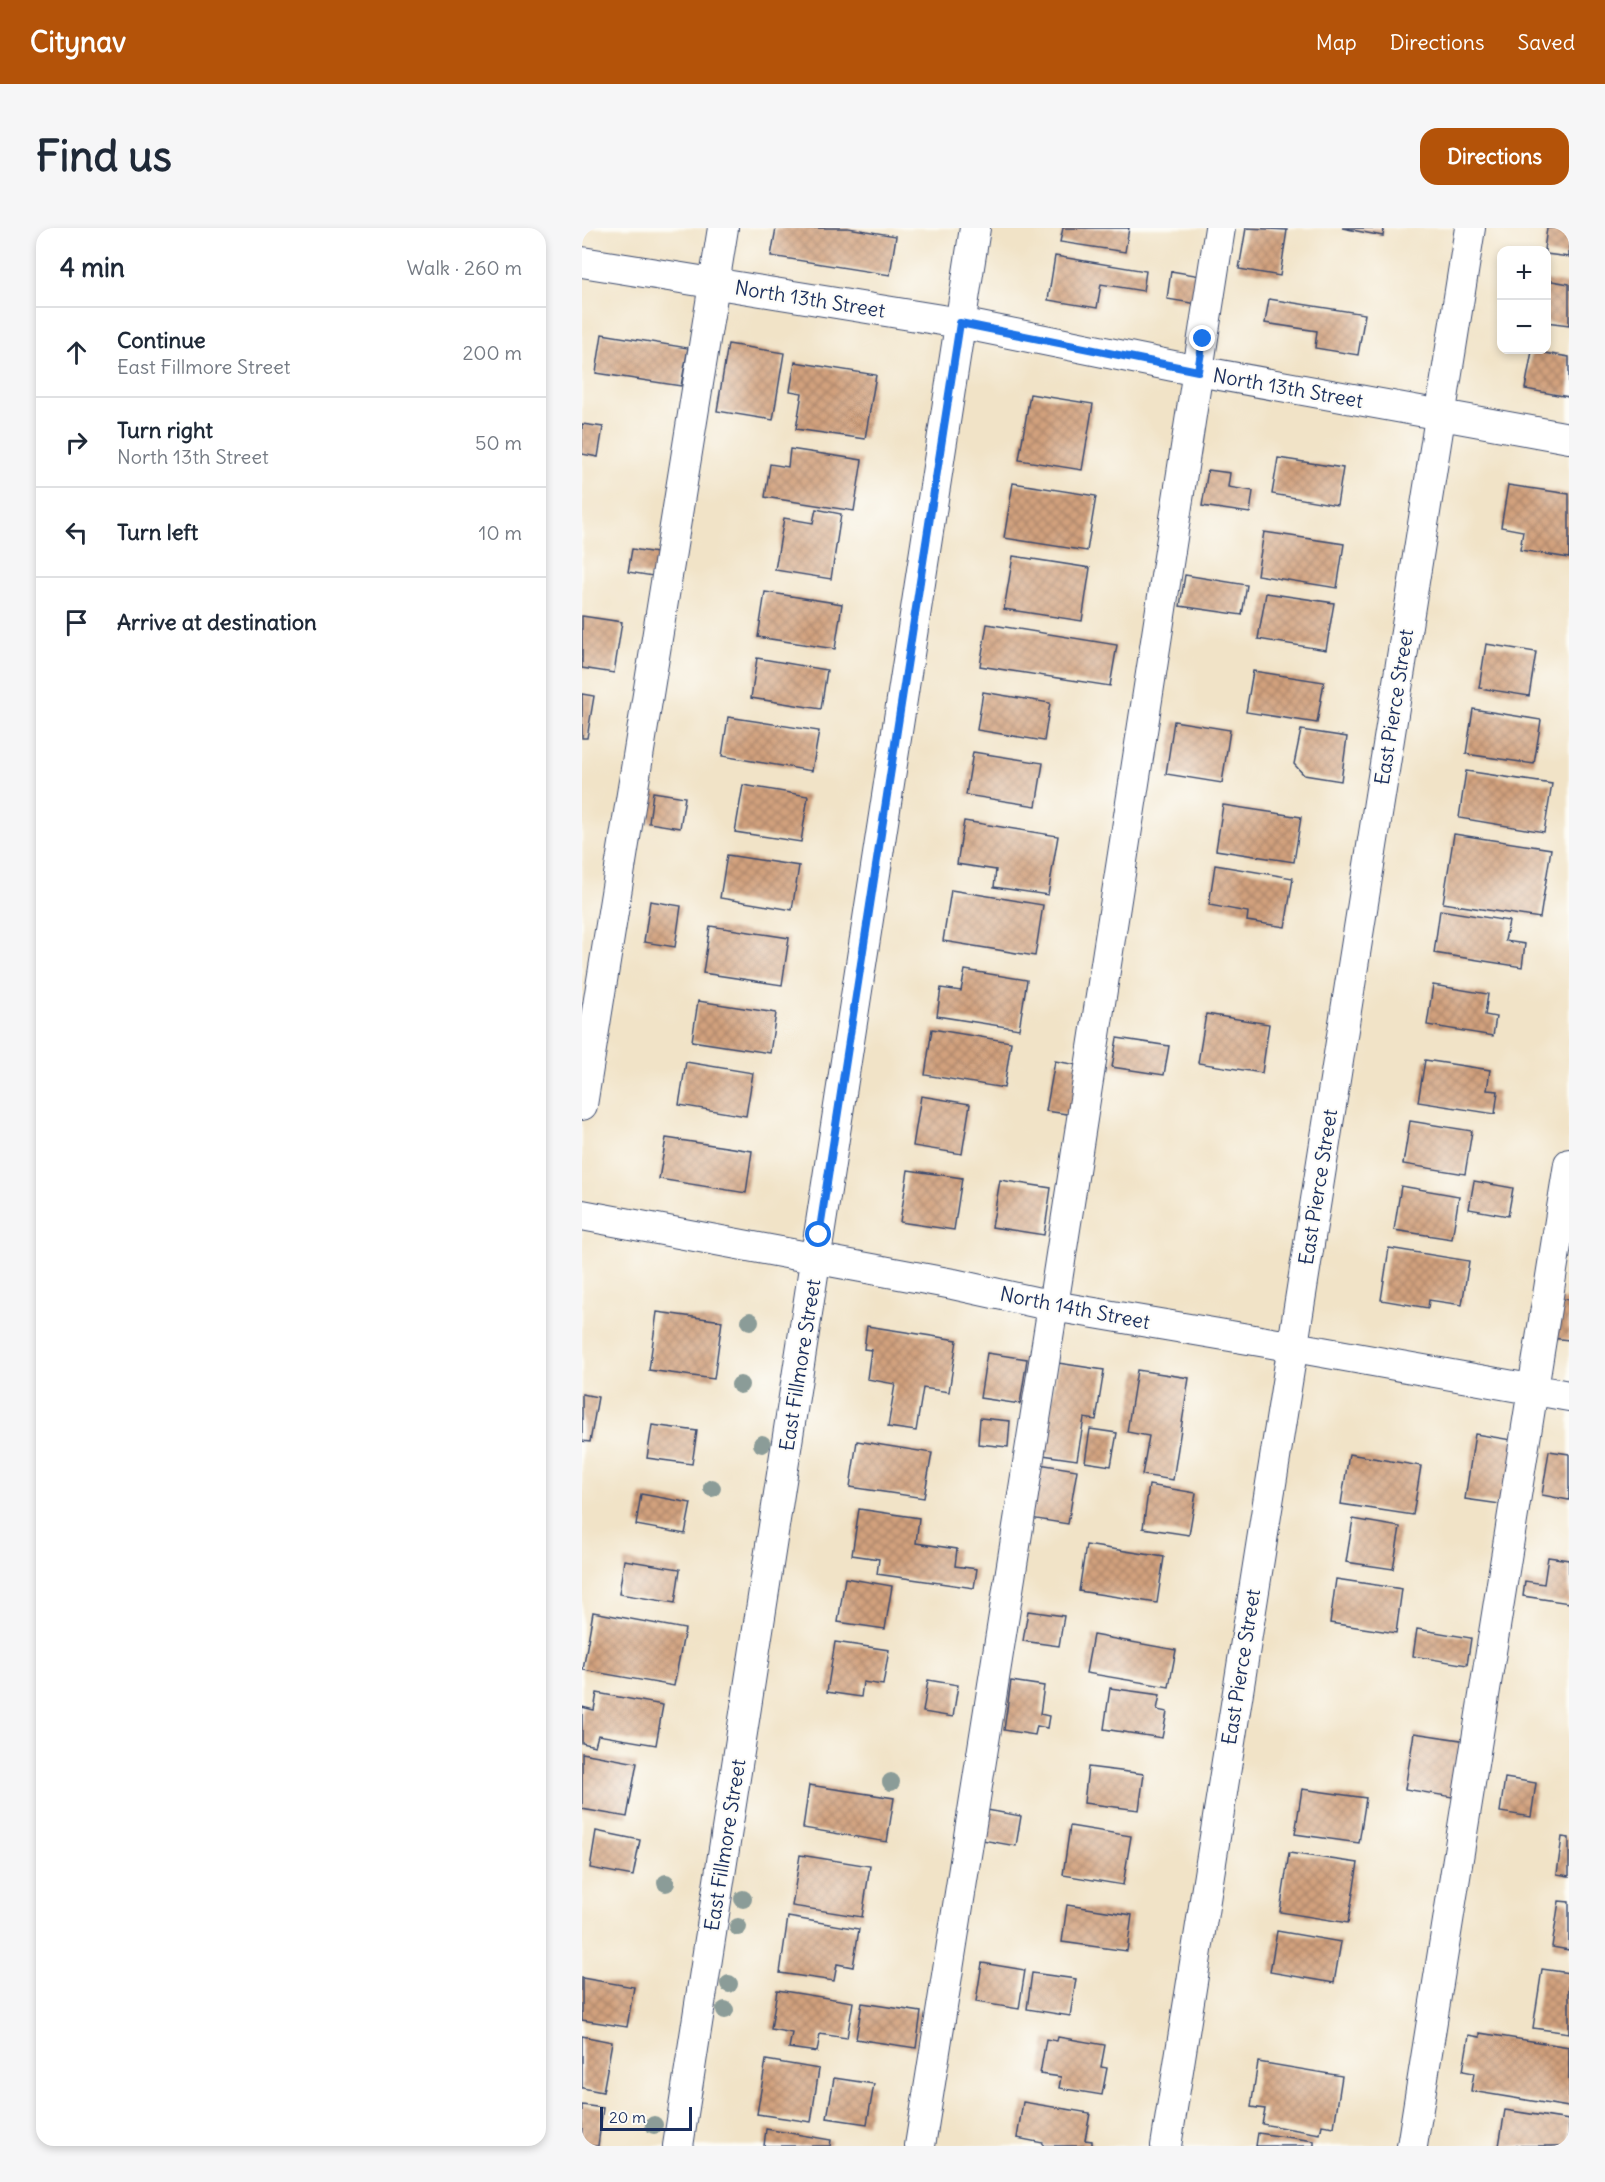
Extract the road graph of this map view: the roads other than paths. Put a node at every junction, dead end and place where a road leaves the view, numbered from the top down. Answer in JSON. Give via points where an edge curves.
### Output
{"nodes":[{"id":1,"x":723,"y":228,"type":"edge"},
{"id":2,"x":975,"y":228,"type":"edge"},
{"id":3,"x":1220,"y":228,"type":"edge"},
{"id":4,"x":1470,"y":228,"type":"edge"},
{"id":5,"x":582,"y":262,"type":"edge"},
{"id":6,"x":714,"y":283,"type":"junction"},
{"id":7,"x":960,"y":323,"type":"junction"},
{"id":8,"x":1198,"y":371,"type":"junction"},
{"id":9,"x":1440,"y":415,"type":"junction"},
{"id":10,"x":1569,"y":438,"type":"edge"},
{"id":11,"x":582,"y":1105,"type":"edge"},
{"id":12,"x":1569,"y":1164,"type":"edge"},
{"id":13,"x":582,"y":1215,"type":"edge"},
{"id":14,"x":816,"y":1259,"type":"junction"},
{"id":15,"x":1053,"y":1306,"type":"junction"},
{"id":16,"x":1292,"y":1346,"type":"junction"},
{"id":17,"x":1532,"y":1389,"type":"junction"},
{"id":18,"x":1569,"y":1396,"type":"edge"},
{"id":19,"x":678,"y":2146,"type":"edge"},
{"id":20,"x":920,"y":2146,"type":"edge"},
{"id":21,"x":1166,"y":2146,"type":"edge"},
{"id":22,"x":1412,"y":2146,"type":"edge"}],
"edges":[{"from":1,"to":6,"type":"street"},
{"from":2,"to":7,"type":"street","name":"East Fillmore Street"},
{"from":3,"to":8,"type":"street"},
{"from":4,"to":9,"type":"street","name":"East Pierce Street"},
{"from":5,"to":6,"type":"street","name":"North 13th Street"},
{"from":6,"to":7,"type":"street","name":"North 13th Street"},
{"from":6,"to":11,"type":"street"},
{"from":7,"to":8,"type":"street","name":"North 13th Street"},
{"from":7,"to":14,"type":"street","name":"East Fillmore Street"},
{"from":8,"to":9,"type":"street","name":"North 13th Street"},
{"from":8,"to":15,"type":"street"},
{"from":9,"to":10,"type":"street","name":"North 13th Street"},
{"from":9,"to":16,"type":"street","name":"East Pierce Street"},
{"from":12,"to":17,"type":"street"},
{"from":13,"to":14,"type":"street","name":"North 14th Street"},
{"from":14,"to":15,"type":"street","name":"North 14th Street"},
{"from":14,"to":19,"type":"street","name":"East Fillmore Street"},
{"from":15,"to":16,"type":"street","name":"North 14th Street"},
{"from":15,"to":20,"type":"street"},
{"from":16,"to":17,"type":"street","name":"North 14th Street"},
{"from":16,"to":21,"type":"street","name":"East Pierce Street"},
{"from":17,"to":18,"type":"street","name":"North 14th Street"},
{"from":17,"to":22,"type":"street"}]}
